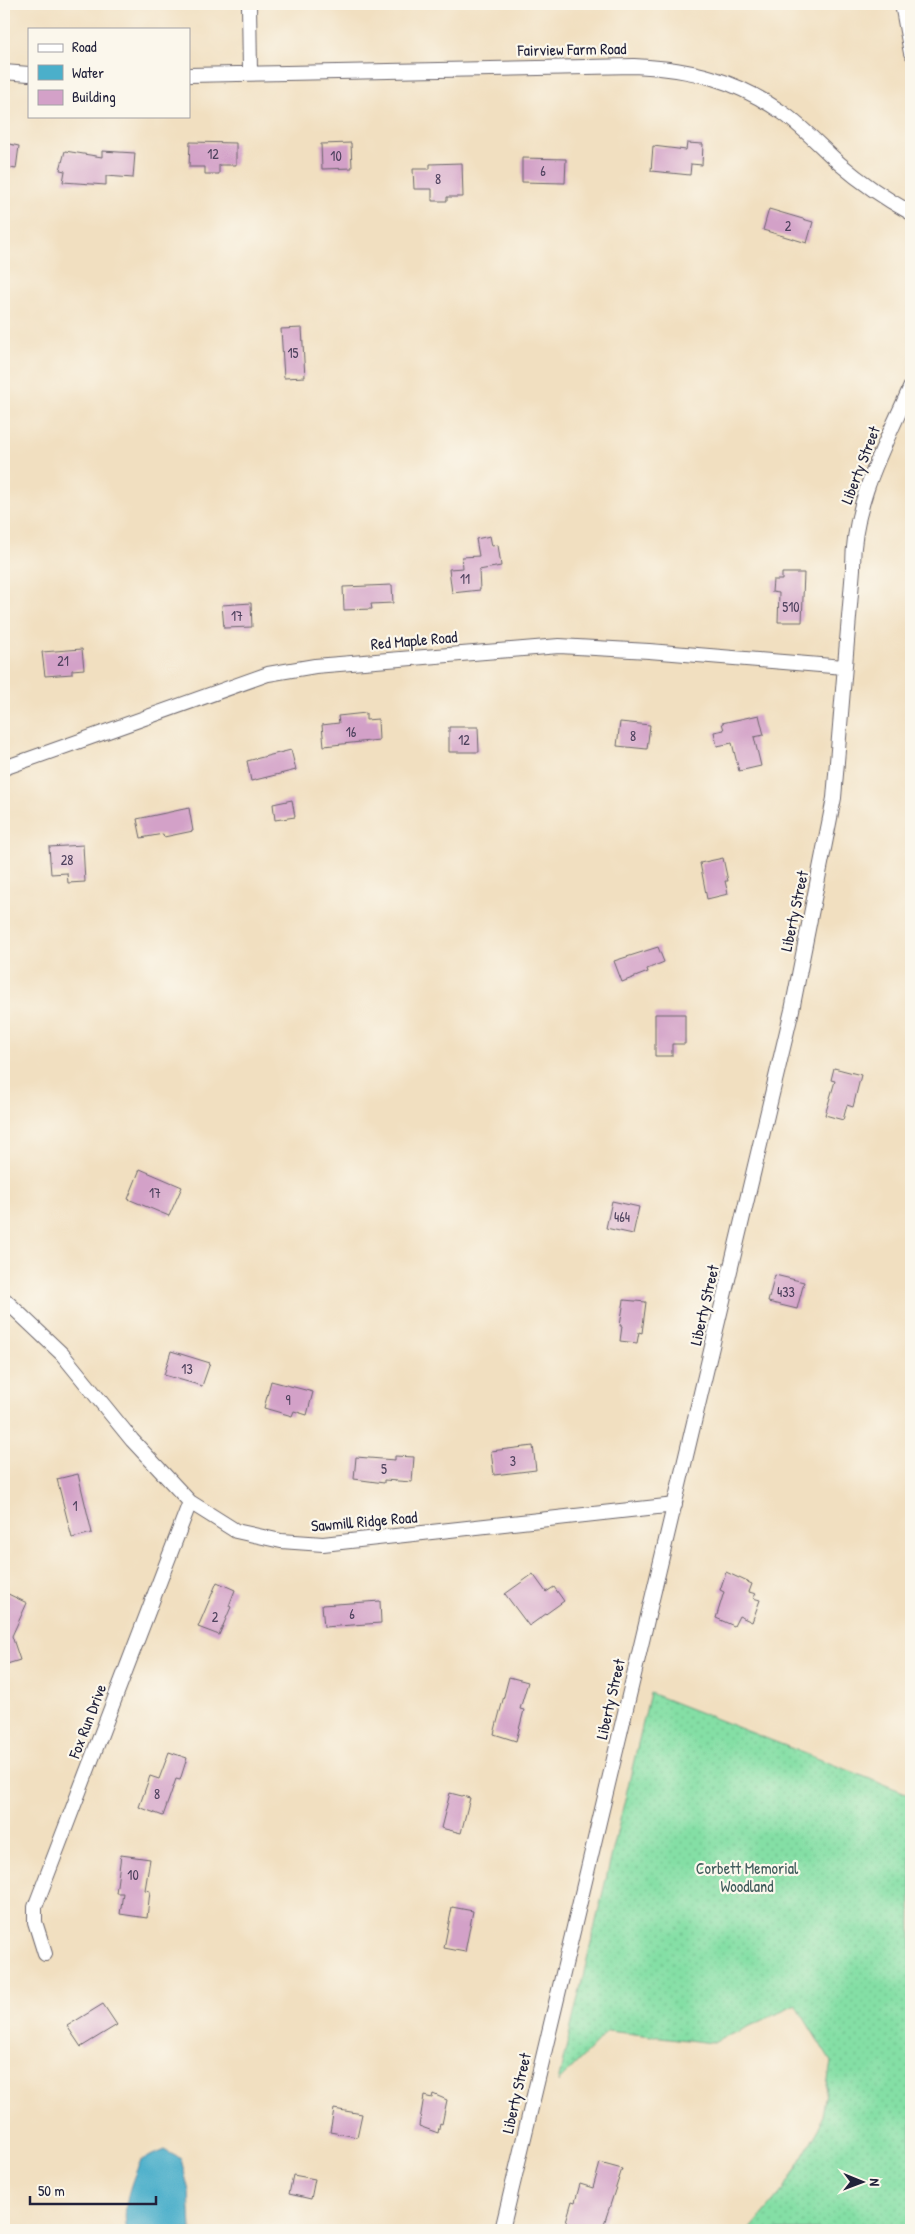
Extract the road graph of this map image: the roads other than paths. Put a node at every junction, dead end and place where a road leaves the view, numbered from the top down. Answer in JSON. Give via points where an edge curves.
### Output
{"nodes":[{"id":1,"x":249,"y":4,"type":"edge"},
{"id":2,"x":902,"y":4,"type":"edge"},
{"id":3,"x":911,"y":53,"type":"edge"},
{"id":4,"x":4,"y":72,"type":"edge"},
{"id":5,"x":250,"y":72,"type":"junction"},
{"id":6,"x":28,"y":74,"type":"edge"},
{"id":7,"x":190,"y":75,"type":"edge"},
{"id":8,"x":911,"y":213,"type":"edge"},
{"id":9,"x":911,"y":386,"type":"edge"},
{"id":10,"x":844,"y":667,"type":"junction"},
{"id":11,"x":4,"y":768,"type":"edge"},
{"id":12,"x":4,"y":1298,"type":"edge"},
{"id":13,"x":190,"y":1502,"type":"junction"},
{"id":14,"x":674,"y":1505,"type":"junction"},
{"id":15,"x":45,"y":1954,"type":"dead end"},
{"id":16,"x":502,"y":2230,"type":"edge"}],
"edges":[{"from":1,"to":5,"type":"street"},
{"from":2,"to":3,"type":"street"},
{"from":4,"to":6,"type":"street"},
{"from":5,"to":7,"type":"street","name":"Fairview Farm Road"},
{"from":5,"to":8,"type":"street","name":"Fairview Farm Road","via":[[634,66],[693,71],[739,88],[784,114],[841,165],[885,199]]},
{"from":9,"to":10,"type":"street","name":"Liberty Street","via":[[871,476],[856,523]]},
{"from":10,"to":11,"type":"street","name":"Red Maple Road","via":[[559,646],[306,667],[268,674]]},
{"from":10,"to":14,"type":"street","name":"Liberty Street","via":[[832,815],[779,1066]]},
{"from":12,"to":13,"type":"street","name":"Sawmill Ridge Road","via":[[62,1354],[132,1440]]},
{"from":13,"to":14,"type":"street","name":"Sawmill Ridge Road","via":[[236,1531],[281,1541],[323,1544]]},
{"from":13,"to":15,"type":"street","name":"Fox Run Drive","via":[[35,1908],[35,1922]]},
{"from":14,"to":16,"type":"street","name":"Liberty Street"}]}
